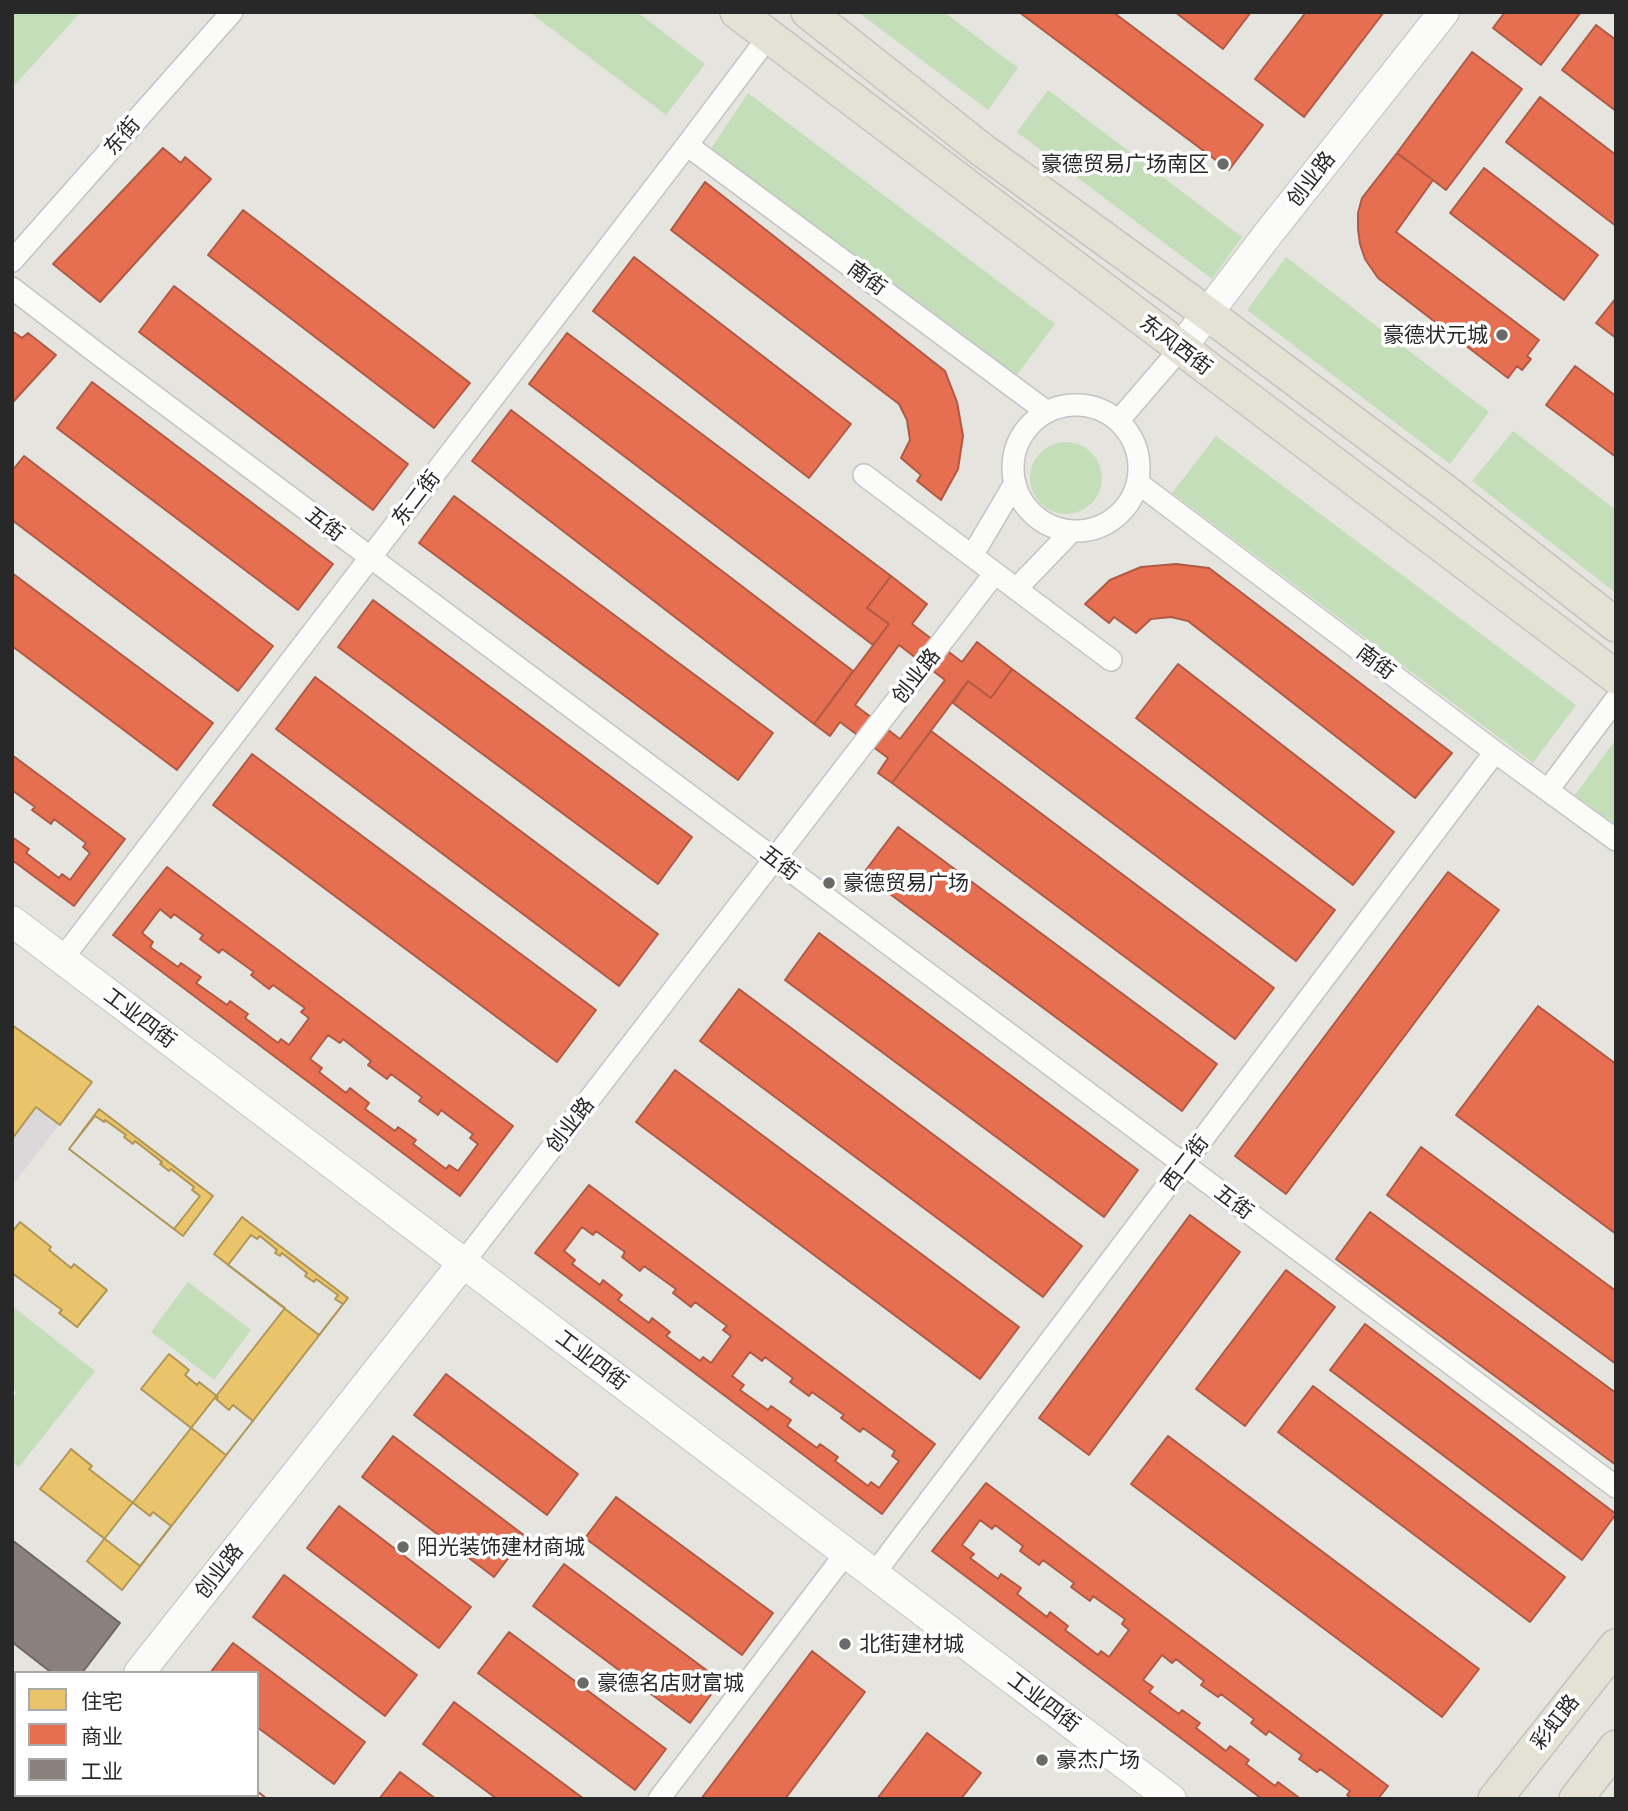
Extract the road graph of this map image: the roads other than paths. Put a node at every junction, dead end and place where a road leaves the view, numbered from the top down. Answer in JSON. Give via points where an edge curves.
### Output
{"nodes":[{"id":1,"x":232,"y":12,"type":"edge"},
{"id":2,"x":737,"y":12,"type":"edge"},
{"id":3,"x":808,"y":12,"type":"edge"},
{"id":4,"x":1444,"y":12,"type":"edge"},
{"id":5,"x":769,"y":36,"type":"junction"},
{"id":6,"x":687,"y":145,"type":"junction"},
{"id":7,"x":12,"y":261,"type":"edge"},
{"id":8,"x":12,"y":288,"type":"edge"},
{"id":9,"x":1208,"y":314,"type":"junction"},
{"id":10,"x":1181,"y":348,"type":"junction"},
{"id":11,"x":1047,"y":412,"type":"junction"},
{"id":12,"x":1119,"y":420,"type":"junction"},
{"id":13,"x":864,"y":475,"type":"dead end"},
{"id":14,"x":1015,"y":483,"type":"junction"},
{"id":15,"x":1138,"y":483,"type":"junction"},
{"id":16,"x":1072,"y":531,"type":"junction"},
{"id":17,"x":972,"y":556,"type":"junction"},
{"id":18,"x":370,"y":558,"type":"junction"},
{"id":19,"x":995,"y":573,"type":"junction"},
{"id":20,"x":1016,"y":589,"type":"junction"},
{"id":21,"x":1616,"y":625,"type":"edge"},
{"id":22,"x":1111,"y":660,"type":"dead end"},
{"id":23,"x":1616,"y":677,"type":"edge"},
{"id":24,"x":1616,"y":699,"type":"edge"},
{"id":25,"x":1495,"y":752,"type":"junction"},
{"id":26,"x":1548,"y":790,"type":"junction"},
{"id":27,"x":1616,"y":840,"type":"edge"},
{"id":28,"x":775,"y":859,"type":"junction"},
{"id":29,"x":12,"y":921,"type":"edge"},
{"id":30,"x":62,"y":959,"type":"junction"},
{"id":31,"x":1184,"y":1165,"type":"junction"},
{"id":32,"x":463,"y":1263,"type":"junction"},
{"id":33,"x":1616,"y":1487,"type":"edge"},
{"id":34,"x":846,"y":1553,"type":"junction"},
{"id":35,"x":874,"y":1574,"type":"junction"},
{"id":36,"x":1616,"y":1646,"type":"edge"},
{"id":37,"x":141,"y":1671,"type":"edge"},
{"id":38,"x":1616,"y":1747,"type":"edge"},
{"id":39,"x":659,"y":1799,"type":"edge"},
{"id":40,"x":1171,"y":1799,"type":"edge"},
{"id":41,"x":1495,"y":1799,"type":"edge"},
{"id":42,"x":1576,"y":1799,"type":"edge"}],
"edges":[{"from":1,"to":7,"type":"street","name":"东街"},
{"from":2,"to":5,"type":"main road","name":"东风西街"},
{"from":3,"to":9,"type":"main road","name":"东风西街","via":[[981,149]]},
{"from":4,"to":9,"type":"street","name":"创业路"},
{"from":5,"to":6,"type":"street","name":"东二街"},
{"from":5,"to":10,"type":"main road","name":"东风西街"},
{"from":6,"to":11,"type":"street","name":"南街"},
{"from":6,"to":18,"type":"street","name":"东二街"},
{"from":8,"to":18,"type":"street","name":"五街"},
{"from":9,"to":10,"type":"street","name":"创业路"},
{"from":9,"to":21,"type":"main road","name":"东风西街"},
{"from":10,"to":12,"type":"street"},
{"from":10,"to":23,"type":"main road","name":"东风西街"},
{"from":11,"to":12,"type":"street","via":[[1078,404],[1100,408]]},
{"from":11,"to":14,"type":"street","via":[[1022,433],[1014,453]]},
{"from":12,"to":15,"type":"street","via":[[1139,455]]},
{"from":13,"to":17,"type":"street"},
{"from":14,"to":16,"type":"street","via":[[1033,514],[1051,526]]},
{"from":14,"to":17,"type":"street"},
{"from":15,"to":16,"type":"street","via":[[1124,510],[1110,522]]},
{"from":15,"to":25,"type":"street","name":"南街"},
{"from":16,"to":20,"type":"street"},
{"from":17,"to":19,"type":"street"},
{"from":18,"to":28,"type":"street","name":"五街"},
{"from":18,"to":30,"type":"street","name":"东二街"},
{"from":19,"to":20,"type":"street"},
{"from":19,"to":28,"type":"street","name":"创业路"},
{"from":20,"to":22,"type":"street"},
{"from":24,"to":26,"type":"street"},
{"from":25,"to":26,"type":"street","name":"南街"},
{"from":25,"to":31,"type":"street","name":"西二街"},
{"from":26,"to":27,"type":"street","name":"南街"},
{"from":28,"to":31,"type":"street","name":"五街"},
{"from":28,"to":32,"type":"street","name":"创业路"},
{"from":29,"to":30,"type":"street","name":"工业四街"},
{"from":30,"to":32,"type":"street","name":"工业四街"},
{"from":31,"to":33,"type":"street","name":"五街"},
{"from":31,"to":35,"type":"street","name":"西二街"},
{"from":32,"to":34,"type":"street","name":"工业四街"},
{"from":32,"to":37,"type":"street","name":"创业路"},
{"from":34,"to":35,"type":"street","name":"工业四街"},
{"from":34,"to":39,"type":"street"},
{"from":35,"to":40,"type":"street","name":"工业四街"},
{"from":36,"to":41,"type":"main road","name":"彩虹路"},
{"from":38,"to":42,"type":"main road"}]}
